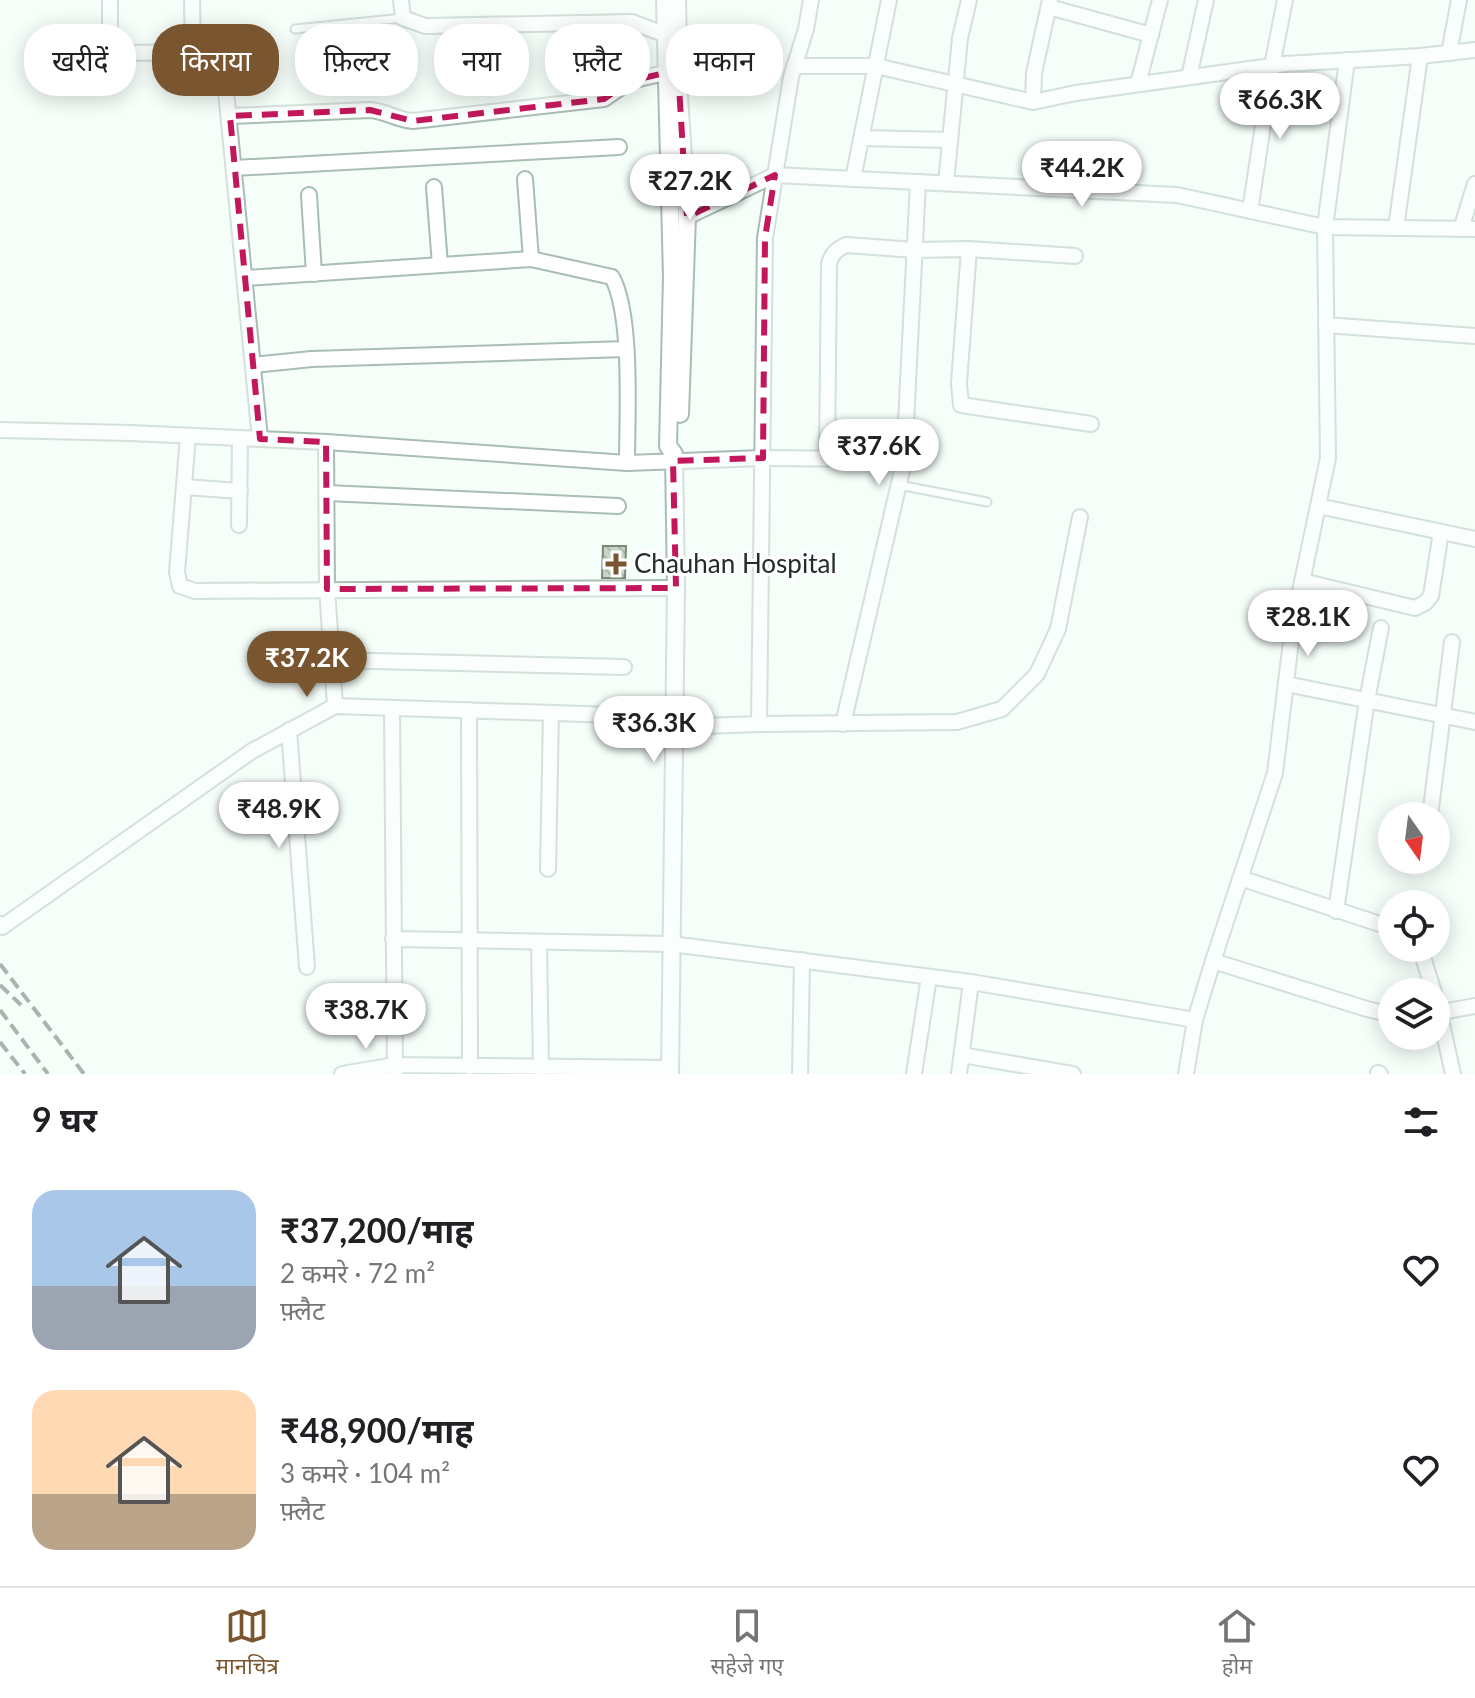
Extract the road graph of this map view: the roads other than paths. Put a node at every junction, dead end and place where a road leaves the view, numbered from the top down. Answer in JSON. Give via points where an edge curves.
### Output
{"nodes":[{"id":1,"x":110,"y":0,"type":"edge"},
{"id":2,"x":192,"y":0,"type":"edge"},
{"id":3,"x":401,"y":0,"type":"edge"},
{"id":4,"x":665,"y":0,"type":"edge"},
{"id":5,"x":677,"y":0,"type":"edge"},
{"id":6,"x":811,"y":0,"type":"edge"},
{"id":7,"x":889,"y":0,"type":"edge"},
{"id":8,"x":969,"y":0,"type":"edge"},
{"id":9,"x":1160,"y":0,"type":"edge"},
{"id":10,"x":1206,"y":0,"type":"edge"},
{"id":11,"x":1285,"y":0,"type":"edge"},
{"id":12,"x":1459,"y":0,"type":"edge"},
{"id":13,"x":1049,"y":3,"type":"edge"},
{"id":14,"x":403,"y":18,"type":"junction"},
{"id":15,"x":192,"y":24,"type":"edge"},
{"id":16,"x":344,"y":24,"type":"edge"},
{"id":17,"x":675,"y":24,"type":"edge"},
{"id":18,"x":666,"y":35,"type":"joint"},
{"id":19,"x":1151,"y":35,"type":"junction"},
{"id":20,"x":1475,"y":50,"type":"edge"},
{"id":21,"x":152,"y":53,"type":"edge"},
{"id":22,"x":1449,"y":53,"type":"junction"},
{"id":23,"x":1420,"y":56,"type":"junction"},
{"id":24,"x":1347,"y":60,"type":"junction"},
{"id":25,"x":794,"y":66,"type":"junction"},
{"id":26,"x":876,"y":66,"type":"junction"},
{"id":27,"x":1272,"y":66,"type":"junction"},
{"id":28,"x":666,"y":72,"type":"edge"},
{"id":29,"x":1189,"y":77,"type":"junction"},
{"id":30,"x":956,"y":84,"type":"junction"},
{"id":31,"x":1138,"y":84,"type":"junction"},
{"id":32,"x":227,"y":96,"type":"edge"},
{"id":33,"x":672,"y":96,"type":"edge"},
{"id":34,"x":675,"y":96,"type":"edge"},
{"id":35,"x":1033,"y":102,"type":"junction"},
{"id":36,"x":230,"y":116,"type":"junction"},
{"id":37,"x":861,"y":138,"type":"junction"},
{"id":38,"x":950,"y":140,"type":"junction"},
{"id":39,"x":619,"y":147,"type":"dead end"},
{"id":40,"x":234,"y":168,"type":"junction"},
{"id":41,"x":775,"y":175,"type":"junction"},
{"id":42,"x":525,"y":179,"type":"dead end"},
{"id":43,"x":853,"y":179,"type":"junction"},
{"id":44,"x":918,"y":182,"type":"junction"},
{"id":45,"x":946,"y":183,"type":"junction"},
{"id":46,"x":1475,"y":184,"type":"edge"},
{"id":47,"x":434,"y":187,"type":"dead end"},
{"id":48,"x":309,"y":195,"type":"dead end"},
{"id":49,"x":1250,"y":211,"type":"junction"},
{"id":50,"x":687,"y":217,"type":"junction"},
{"id":51,"x":1325,"y":227,"type":"junction"},
{"id":52,"x":1396,"y":228,"type":"junction"},
{"id":53,"x":1468,"y":229,"type":"edge"},
{"id":54,"x":969,"y":249,"type":"junction"},
{"id":55,"x":915,"y":250,"type":"junction"},
{"id":56,"x":1075,"y":256,"type":"dead end"},
{"id":57,"x":531,"y":259,"type":"junction"},
{"id":58,"x":440,"y":265,"type":"junction"},
{"id":59,"x":314,"y":274,"type":"junction"},
{"id":60,"x":245,"y":278,"type":"junction"},
{"id":61,"x":1326,"y":325,"type":"junction"},
{"id":62,"x":1475,"y":336,"type":"edge"},
{"id":63,"x":626,"y":349,"type":"junction"},
{"id":64,"x":253,"y":365,"type":"junction"},
{"id":65,"x":1091,"y":424,"type":"dead end"},
{"id":66,"x":0,"y":430,"type":"edge"},
{"id":67,"x":188,"y":436,"type":"junction"},
{"id":68,"x":240,"y":438,"type":"junction"},
{"id":69,"x":260,"y":439,"type":"junction"},
{"id":70,"x":326,"y":442,"type":"junction"},
{"id":71,"x":827,"y":457,"type":"junction"},
{"id":72,"x":674,"y":458,"type":"junction"},
{"id":73,"x":763,"y":458,"type":"junction"},
{"id":74,"x":874,"y":459,"type":"dead end"},
{"id":75,"x":627,"y":463,"type":"junction"},
{"id":76,"x":899,"y":485,"type":"junction"},
{"id":77,"x":185,"y":487,"type":"junction"},
{"id":78,"x":240,"y":491,"type":"junction"},
{"id":79,"x":327,"y":493,"type":"junction"},
{"id":80,"x":987,"y":502,"type":"dead end"},
{"id":81,"x":618,"y":506,"type":"dead end"},
{"id":82,"x":1318,"y":506,"type":"junction"},
{"id":83,"x":1080,"y":517,"type":"dead end"},
{"id":84,"x":239,"y":525,"type":"dead end"},
{"id":85,"x":1441,"y":532,"type":"junction"},
{"id":86,"x":1475,"y":539,"type":"edge"},
{"id":87,"x":1302,"y":581,"type":"junction"},
{"id":88,"x":676,"y":588,"type":"junction"},
{"id":89,"x":327,"y":589,"type":"junction"},
{"id":90,"x":1381,"y":628,"type":"dead end"},
{"id":91,"x":1452,"y":642,"type":"dead end"},
{"id":92,"x":332,"y":660,"type":"junction"},
{"id":93,"x":624,"y":667,"type":"dead end"},
{"id":94,"x":1286,"y":684,"type":"junction"},
{"id":95,"x":1367,"y":700,"type":"junction"},
{"id":96,"x":335,"y":706,"type":"junction"},
{"id":97,"x":392,"y":708,"type":"junction"},
{"id":98,"x":469,"y":710,"type":"junction"},
{"id":99,"x":551,"y":713,"type":"junction"},
{"id":100,"x":1443,"y":716,"type":"junction"},
{"id":101,"x":674,"y":722,"type":"junction"},
{"id":102,"x":1475,"y":722,"type":"edge"},
{"id":103,"x":759,"y":724,"type":"junction"},
{"id":104,"x":843,"y":724,"type":"junction"},
{"id":105,"x":289,"y":730,"type":"junction"},
{"id":106,"x":1432,"y":802,"type":"edge"},
{"id":107,"x":548,"y":869,"type":"dead end"},
{"id":108,"x":1240,"y":878,"type":"junction"},
{"id":109,"x":1336,"y":911,"type":"junction"},
{"id":110,"x":0,"y":924,"type":"edge"},
{"id":111,"x":1378,"y":924,"type":"edge"},
{"id":112,"x":393,"y":939,"type":"junction"},
{"id":113,"x":468,"y":941,"type":"junction"},
{"id":114,"x":539,"y":942,"type":"junction"},
{"id":115,"x":671,"y":944,"type":"junction"},
{"id":116,"x":802,"y":960,"type":"junction"},
{"id":117,"x":1213,"y":961,"type":"junction"},
{"id":118,"x":307,"y":967,"type":"dead end"},
{"id":119,"x":929,"y":977,"type":"junction"},
{"id":120,"x":971,"y":982,"type":"junction"},
{"id":121,"x":1475,"y":1006,"type":"edge"},
{"id":122,"x":1450,"y":1011,"type":"edge"},
{"id":123,"x":1378,"y":1012,"type":"edge"},
{"id":124,"x":1195,"y":1020,"type":"junction"},
{"id":125,"x":1447,"y":1050,"type":"edge"},
{"id":126,"x":962,"y":1055,"type":"junction"},
{"id":127,"x":470,"y":1067,"type":"junction"},
{"id":128,"x":541,"y":1068,"type":"junction"},
{"id":129,"x":395,"y":1070,"type":"edge"},
{"id":130,"x":670,"y":1071,"type":"edge"},
{"id":131,"x":342,"y":1074,"type":"edge"},
{"id":132,"x":800,"y":1074,"type":"edge"},
{"id":133,"x":914,"y":1074,"type":"edge"},
{"id":134,"x":959,"y":1074,"type":"edge"},
{"id":135,"x":1073,"y":1074,"type":"edge"},
{"id":136,"x":1186,"y":1074,"type":"edge"},
{"id":137,"x":1453,"y":1074,"type":"edge"}],
"edges":[{"from":1,"to":21,"type":"street","via":[[115,48]]},
{"from":2,"to":15,"type":"street"},
{"from":3,"to":14,"type":"street"},
{"from":4,"to":18,"type":"street"},
{"from":5,"to":17,"type":"street"},
{"from":6,"to":25,"type":"street"},
{"from":7,"to":26,"type":"street"},
{"from":8,"to":30,"type":"street"},
{"from":9,"to":19,"type":"street"},
{"from":10,"to":29,"type":"street"},
{"from":11,"to":27,"type":"street"},
{"from":12,"to":22,"type":"street"},
{"from":13,"to":19,"type":"street"},
{"from":13,"to":35,"type":"street"},
{"from":14,"to":16,"type":"lane"},
{"from":14,"to":18,"type":"street","via":[[425,26],[632,22]]},
{"from":19,"to":31,"type":"street"},
{"from":20,"to":22,"type":"street"},
{"from":22,"to":23,"type":"street"},
{"from":23,"to":24,"type":"street"},
{"from":23,"to":52,"type":"street"},
{"from":24,"to":27,"type":"street"},
{"from":24,"to":51,"type":"street"},
{"from":25,"to":26,"type":"street"},
{"from":25,"to":41,"type":"street"},
{"from":26,"to":30,"type":"street"},
{"from":26,"to":37,"type":"street"},
{"from":27,"to":29,"type":"street"},
{"from":27,"to":49,"type":"street"},
{"from":28,"to":36,"type":"street","via":[[630,81],[604,99],[413,121],[370,110]]},
{"from":29,"to":31,"type":"street"},
{"from":30,"to":35,"type":"street"},
{"from":30,"to":38,"type":"street"},
{"from":31,"to":35,"type":"street"},
{"from":32,"to":36,"type":"street"},
{"from":33,"to":72,"type":"street","via":[[668,446]]},
{"from":34,"to":50,"type":"street"},
{"from":36,"to":40,"type":"street"},
{"from":37,"to":38,"type":"street"},
{"from":37,"to":43,"type":"street"},
{"from":38,"to":45,"type":"street"},
{"from":39,"to":40,"type":"street"},
{"from":40,"to":60,"type":"street"},
{"from":41,"to":43,"type":"street"},
{"from":41,"to":50,"type":"street"},
{"from":41,"to":73,"type":"street","via":[[765,238]]},
{"from":42,"to":57,"type":"street"},
{"from":43,"to":44,"type":"street"},
{"from":44,"to":45,"type":"street"},
{"from":44,"to":55,"type":"street"},
{"from":45,"to":49,"type":"street","via":[[1177,195]]},
{"from":46,"to":53,"type":"street"},
{"from":47,"to":58,"type":"street"},
{"from":48,"to":59,"type":"street"},
{"from":49,"to":51,"type":"street"},
{"from":50,"to":72,"type":"street","via":[[679,447]]},
{"from":51,"to":52,"type":"street"},
{"from":51,"to":61,"type":"street"},
{"from":52,"to":53,"type":"street"},
{"from":54,"to":55,"type":"street"},
{"from":54,"to":56,"type":"street"},
{"from":54,"to":65,"type":"street","via":[[961,405]]},
{"from":55,"to":71,"type":"street","via":[[846,245],[831,254]]},
{"from":55,"to":76,"type":"street"},
{"from":57,"to":58,"type":"street"},
{"from":57,"to":63,"type":"street","via":[[612,277],[619,290]]},
{"from":58,"to":59,"type":"street"},
{"from":59,"to":60,"type":"street"},
{"from":60,"to":64,"type":"street"},
{"from":61,"to":62,"type":"street"},
{"from":61,"to":82,"type":"street","via":[[1328,458]]},
{"from":63,"to":64,"type":"street"},
{"from":63,"to":75,"type":"street"},
{"from":64,"to":69,"type":"street"},
{"from":66,"to":67,"type":"street"},
{"from":67,"to":68,"type":"street"},
{"from":67,"to":77,"type":"street"},
{"from":68,"to":69,"type":"street"},
{"from":68,"to":78,"type":"street"},
{"from":69,"to":70,"type":"street"},
{"from":70,"to":75,"type":"street"},
{"from":70,"to":79,"type":"street"},
{"from":71,"to":73,"type":"street"},
{"from":71,"to":74,"type":"street"},
{"from":72,"to":73,"type":"street"},
{"from":72,"to":75,"type":"street"},
{"from":72,"to":88,"type":"street"},
{"from":73,"to":103,"type":"street"},
{"from":76,"to":80,"type":"lane"},
{"from":76,"to":104,"type":"street"},
{"from":77,"to":78,"type":"street"},
{"from":77,"to":89,"type":"street","via":[[180,586],[195,591]]},
{"from":78,"to":84,"type":"street"},
{"from":79,"to":81,"type":"street"},
{"from":79,"to":89,"type":"street"},
{"from":82,"to":85,"type":"street"},
{"from":82,"to":87,"type":"street"},
{"from":83,"to":104,"type":"street","via":[[1058,629],[1037,674],[1002,709],[957,722]]},
{"from":85,"to":86,"type":"street"},
{"from":85,"to":87,"type":"street","via":[[1431,596],[1415,608]]},
{"from":87,"to":94,"type":"street"},
{"from":88,"to":89,"type":"street"},
{"from":88,"to":101,"type":"street"},
{"from":89,"to":92,"type":"street"},
{"from":90,"to":95,"type":"street"},
{"from":91,"to":100,"type":"street"},
{"from":92,"to":93,"type":"street"},
{"from":92,"to":96,"type":"street"},
{"from":94,"to":95,"type":"street"},
{"from":94,"to":108,"type":"street","via":[[1275,773]]},
{"from":95,"to":100,"type":"street"},
{"from":95,"to":109,"type":"street"},
{"from":96,"to":97,"type":"street"},
{"from":96,"to":105,"type":"street"},
{"from":97,"to":98,"type":"street"},
{"from":97,"to":112,"type":"street"},
{"from":98,"to":99,"type":"street"},
{"from":98,"to":113,"type":"street"},
{"from":99,"to":101,"type":"street"},
{"from":99,"to":107,"type":"street"},
{"from":100,"to":102,"type":"street"},
{"from":100,"to":106,"type":"street"},
{"from":101,"to":103,"type":"street"},
{"from":101,"to":115,"type":"street"},
{"from":103,"to":104,"type":"street"},
{"from":105,"to":110,"type":"street"},
{"from":105,"to":118,"type":"street"},
{"from":108,"to":109,"type":"street"},
{"from":108,"to":117,"type":"street"},
{"from":109,"to":111,"type":"street"},
{"from":112,"to":113,"type":"street"},
{"from":112,"to":129,"type":"street"},
{"from":113,"to":114,"type":"street"},
{"from":113,"to":127,"type":"street"},
{"from":114,"to":115,"type":"street"},
{"from":114,"to":128,"type":"street"},
{"from":115,"to":116,"type":"street"},
{"from":115,"to":130,"type":"street"},
{"from":116,"to":119,"type":"street"},
{"from":116,"to":132,"type":"street"},
{"from":117,"to":123,"type":"street"},
{"from":117,"to":124,"type":"street"},
{"from":119,"to":120,"type":"street"},
{"from":119,"to":133,"type":"street"},
{"from":120,"to":124,"type":"street"},
{"from":120,"to":126,"type":"street"},
{"from":121,"to":122,"type":"street"},
{"from":124,"to":136,"type":"street"},
{"from":125,"to":137,"type":"street"},
{"from":126,"to":134,"type":"street"},
{"from":126,"to":135,"type":"street"},
{"from":127,"to":128,"type":"street"},
{"from":127,"to":129,"type":"street"},
{"from":128,"to":130,"type":"street"},
{"from":129,"to":131,"type":"street"}]}
